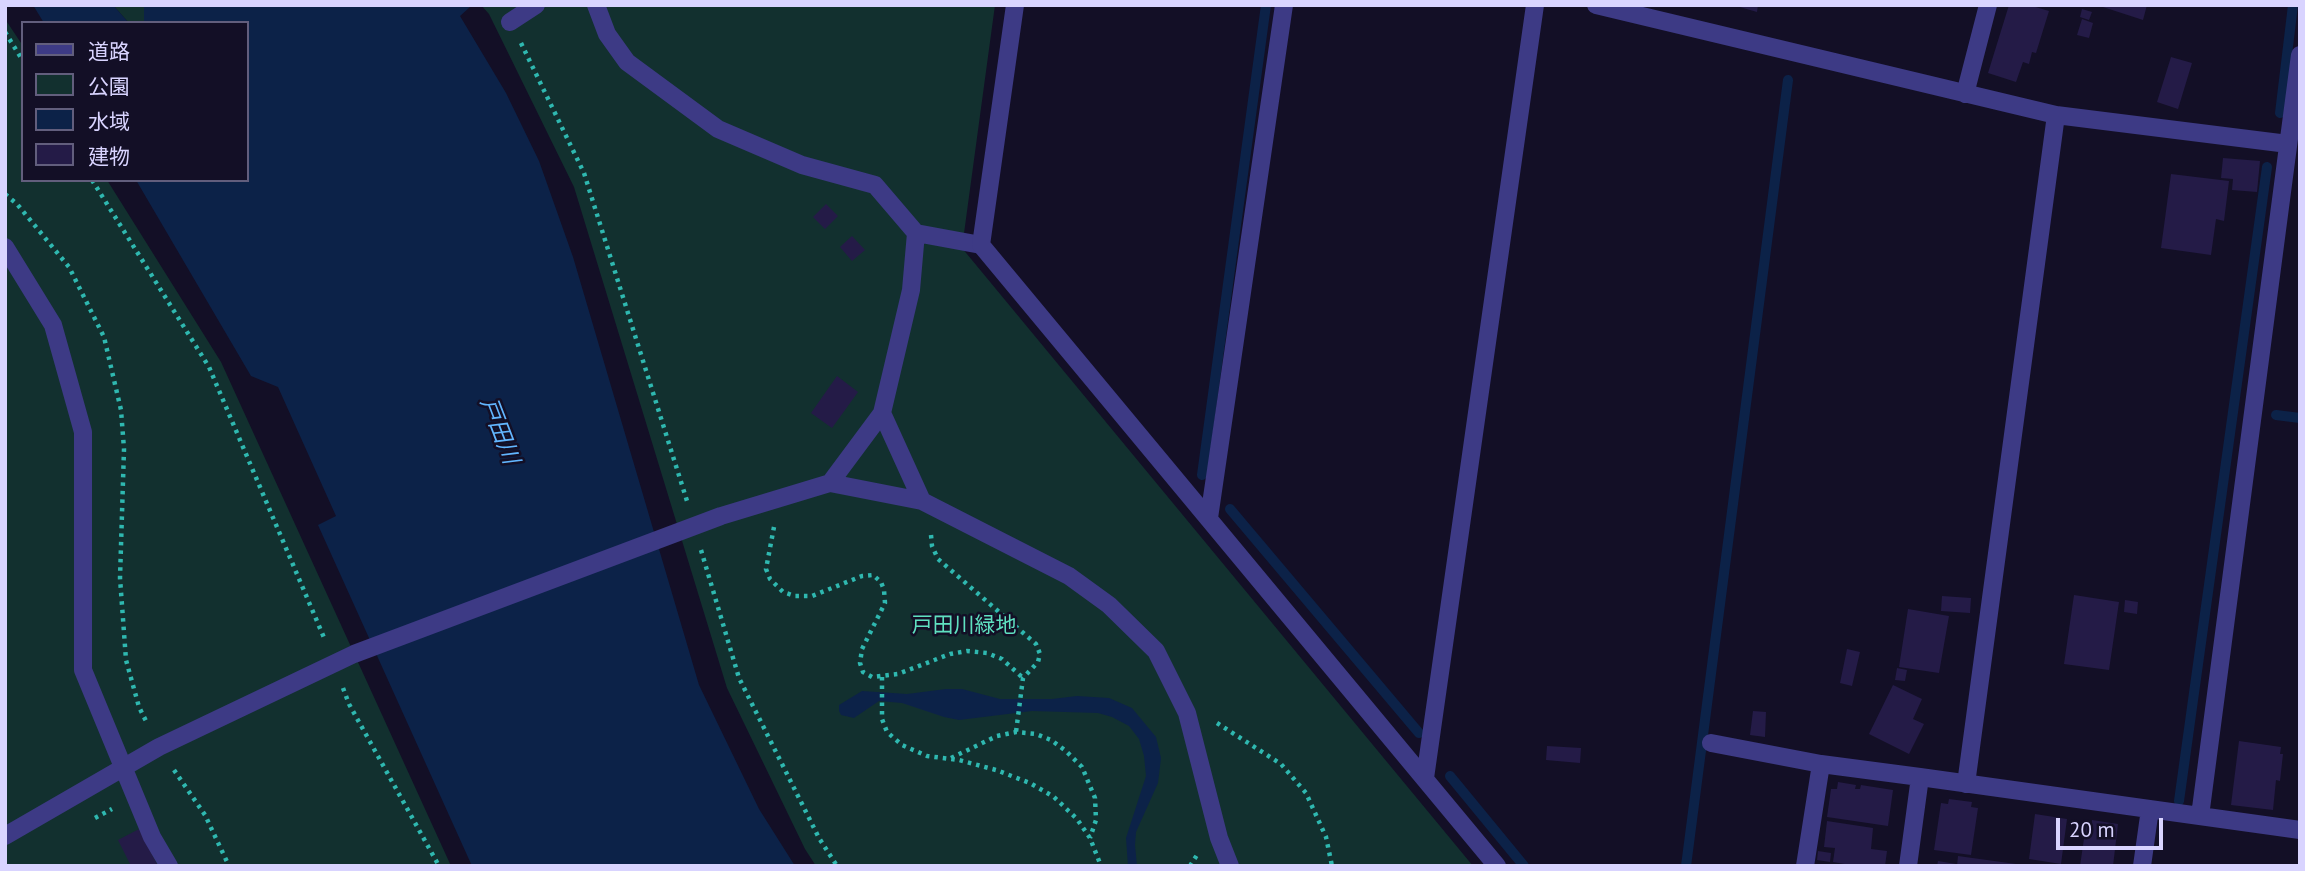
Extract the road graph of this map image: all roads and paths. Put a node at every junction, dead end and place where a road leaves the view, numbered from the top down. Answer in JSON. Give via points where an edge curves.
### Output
{"nodes":[{"id":1,"x":536,"y":5,"type":"edge"},
{"id":2,"x":596,"y":5,"type":"edge"},
{"id":3,"x":1015,"y":5,"type":"edge"},
{"id":4,"x":1284,"y":5,"type":"edge"},
{"id":5,"x":1535,"y":5,"type":"edge"},
{"id":6,"x":1596,"y":5,"type":"edge"},
{"id":7,"x":1989,"y":5,"type":"edge"},
{"id":8,"x":510,"y":22,"type":"joint"},
{"id":9,"x":6,"y":35,"type":"edge"},
{"id":10,"x":2300,"y":55,"type":"edge"},
{"id":11,"x":21,"y":58,"type":"edge"},
{"id":12,"x":1965,"y":94,"type":"junction"},
{"id":13,"x":2056,"y":115,"type":"junction"},
{"id":14,"x":2288,"y":144,"type":"junction"},
{"id":15,"x":93,"y":182,"type":"edge"},
{"id":16,"x":916,"y":233,"type":"junction"},
{"id":17,"x":981,"y":245,"type":"junction"},
{"id":18,"x":5,"y":247,"type":"edge"},
{"id":19,"x":882,"y":413,"type":"junction"},
{"id":20,"x":830,"y":484,"type":"junction"},
{"id":21,"x":779,"y":499,"type":"junction"},
{"id":22,"x":929,"y":505,"type":"junction"},
{"id":23,"x":1209,"y":519,"type":"junction"},
{"id":24,"x":695,"y":526,"type":"junction"},
{"id":25,"x":334,"y":663,"type":"junction"},
{"id":26,"x":882,"y":677,"type":"junction"},
{"id":27,"x":1023,"y":678,"type":"junction"},
{"id":28,"x":1187,"y":713,"type":"junction"},
{"id":29,"x":1016,"y":732,"type":"junction"},
{"id":30,"x":1712,"y":743,"type":"dead end"},
{"id":31,"x":159,"y":747,"type":"junction"},
{"id":32,"x":949,"y":759,"type":"junction"},
{"id":33,"x":1821,"y":764,"type":"junction"},
{"id":34,"x":122,"y":766,"type":"junction"},
{"id":35,"x":1920,"y":777,"type":"junction"},
{"id":36,"x":1425,"y":778,"type":"junction"},
{"id":37,"x":1966,"y":784,"type":"junction"},
{"id":38,"x":2150,"y":809,"type":"junction"},
{"id":39,"x":2200,"y":816,"type":"junction"},
{"id":40,"x":2300,"y":830,"type":"edge"},
{"id":41,"x":5,"y":836,"type":"edge"},
{"id":42,"x":1090,"y":838,"type":"junction"},
{"id":43,"x":169,"y":866,"type":"edge"},
{"id":44,"x":229,"y":866,"type":"edge"},
{"id":45,"x":439,"y":866,"type":"edge"},
{"id":46,"x":837,"y":866,"type":"edge"},
{"id":47,"x":1101,"y":866,"type":"edge"},
{"id":48,"x":1230,"y":866,"type":"edge"},
{"id":49,"x":1332,"y":866,"type":"edge"},
{"id":50,"x":1497,"y":866,"type":"edge"},
{"id":51,"x":1805,"y":866,"type":"edge"},
{"id":52,"x":1908,"y":866,"type":"edge"},
{"id":53,"x":2142,"y":866,"type":"edge"}],
"edges":[{"from":1,"to":8,"type":"street"},
{"from":2,"to":16,"type":"street","via":[[607,34],[627,62],[718,129],[802,165],[876,184]]},
{"from":3,"to":17,"type":"street"},
{"from":4,"to":23,"type":"street"},
{"from":5,"to":36,"type":"street"},
{"from":6,"to":12,"type":"street"},
{"from":7,"to":12,"type":"street"},
{"from":8,"to":24,"type":"path","via":[[584,173]]},
{"from":9,"to":11,"type":"path"},
{"from":10,"to":14,"type":"street"},
{"from":12,"to":13,"type":"street"},
{"from":13,"to":14,"type":"street"},
{"from":13,"to":37,"type":"street"},
{"from":14,"to":39,"type":"street"},
{"from":15,"to":25,"type":"path","via":[[209,367]]},
{"from":16,"to":17,"type":"street"},
{"from":16,"to":19,"type":"street","via":[[911,290]]},
{"from":17,"to":23,"type":"street"},
{"from":18,"to":34,"type":"street","via":[[53,326],[83,432],[83,670]]},
{"from":19,"to":20,"type":"street"},
{"from":19,"to":22,"type":"street"},
{"from":20,"to":21,"type":"street"},
{"from":20,"to":22,"type":"street"},
{"from":21,"to":24,"type":"street"},
{"from":21,"to":26,"type":"path","via":[[766,569],[770,579],[795,596],[812,596],[862,576],[873,575],[881,582],[885,603],[862,649],[860,663],[863,672]]},
{"from":22,"to":27,"type":"path","via":[[932,546],[938,559],[1036,644],[1038,662]]},
{"from":22,"to":28,"type":"street","via":[[1069,576],[1109,605],[1156,651]]},
{"from":23,"to":36,"type":"street"},
{"from":24,"to":25,"type":"street"},
{"from":24,"to":46,"type":"path","via":[[739,678]]},
{"from":25,"to":31,"type":"street"},
{"from":25,"to":45,"type":"path","via":[[349,704]]},
{"from":26,"to":27,"type":"path","via":[[967,651],[1002,659]]},
{"from":26,"to":32,"type":"path","via":[[882,719],[887,732],[927,756]]},
{"from":27,"to":29,"type":"path"},
{"from":28,"to":48,"type":"street"},
{"from":28,"to":49,"type":"path","via":[[1214,721],[1281,764],[1306,793],[1326,837]]},
{"from":29,"to":32,"type":"path"},
{"from":29,"to":42,"type":"path","via":[[1051,740],[1082,767],[1095,798],[1096,820]]},
{"from":30,"to":33,"type":"street"},
{"from":31,"to":34,"type":"street"},
{"from":31,"to":44,"type":"path","via":[[205,816]]},
{"from":32,"to":42,"type":"path","via":[[1030,783],[1054,797]]},
{"from":33,"to":35,"type":"street"},
{"from":33,"to":51,"type":"street"},
{"from":34,"to":41,"type":"street"},
{"from":34,"to":43,"type":"street"},
{"from":35,"to":37,"type":"street"},
{"from":35,"to":52,"type":"street"},
{"from":36,"to":50,"type":"street"},
{"from":37,"to":38,"type":"street"},
{"from":38,"to":39,"type":"street"},
{"from":38,"to":53,"type":"street"},
{"from":39,"to":40,"type":"street"},
{"from":42,"to":47,"type":"path"}]}
